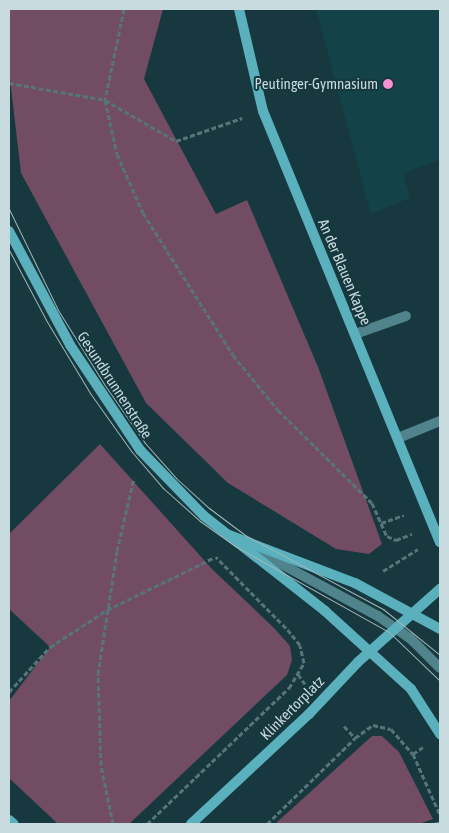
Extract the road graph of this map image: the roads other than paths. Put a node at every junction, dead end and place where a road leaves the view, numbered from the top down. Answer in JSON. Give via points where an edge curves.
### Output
{"nodes":[{"id":1,"x":238,"y":9,"type":"edge"},
{"id":2,"x":9,"y":231,"type":"edge"},
{"id":3,"x":406,"y":316,"type":"dead end"},
{"id":4,"x":355,"y":334,"type":"junction"},
{"id":5,"x":440,"y":421,"type":"edge"},
{"id":6,"x":398,"y":438,"type":"junction"},
{"id":7,"x":226,"y":533,"type":"junction"},
{"id":8,"x":439,"y":539,"type":"edge"},
{"id":9,"x":440,"y":589,"type":"edge"},
{"id":10,"x":413,"y":612,"type":"junction"},
{"id":11,"x":395,"y":628,"type":"junction"},
{"id":12,"x":440,"y":629,"type":"edge"},
{"id":13,"x":370,"y":651,"type":"junction"},
{"id":14,"x":440,"y":668,"type":"edge"},
{"id":15,"x":440,"y":734,"type":"edge"},
{"id":16,"x":9,"y":820,"type":"edge"},
{"id":17,"x":14,"y":824,"type":"edge"},
{"id":18,"x":192,"y":824,"type":"edge"}],
"edges":[{"from":1,"to":4,"type":"street","name":"An der Blauen Kappe","via":[[262,111]]},
{"from":2,"to":7,"type":"street","name":"Gesundbrunnenstraße","via":[[70,345],[140,450],[186,500]]},
{"from":3,"to":4,"type":"lane"},
{"from":4,"to":6,"type":"street","name":"An der Blauen Kappe"},
{"from":5,"to":6,"type":"lane"},
{"from":6,"to":8,"type":"street","name":"An der Blauen Kappe"},
{"from":7,"to":10,"type":"street","name":"Gesundbrunnenstraße","via":[[360,586]]},
{"from":7,"to":11,"type":"lane"},
{"from":7,"to":13,"type":"street","name":"Gesundbrunnenstraße"},
{"from":9,"to":10,"type":"street","name":"Klinkertorplatz"},
{"from":10,"to":11,"type":"street","name":"Klinkertorplatz"},
{"from":10,"to":12,"type":"street","name":"Gesundbrunnenstraße"},
{"from":11,"to":13,"type":"street","name":"Klinkertorplatz"},
{"from":11,"to":14,"type":"lane"},
{"from":13,"to":15,"type":"street","name":"Gesundbrunnenstraße","via":[[411,689]]},
{"from":13,"to":18,"type":"street","name":"Klinkertorplatz","via":[[309,714]]},
{"from":16,"to":17,"type":"street"}]}
